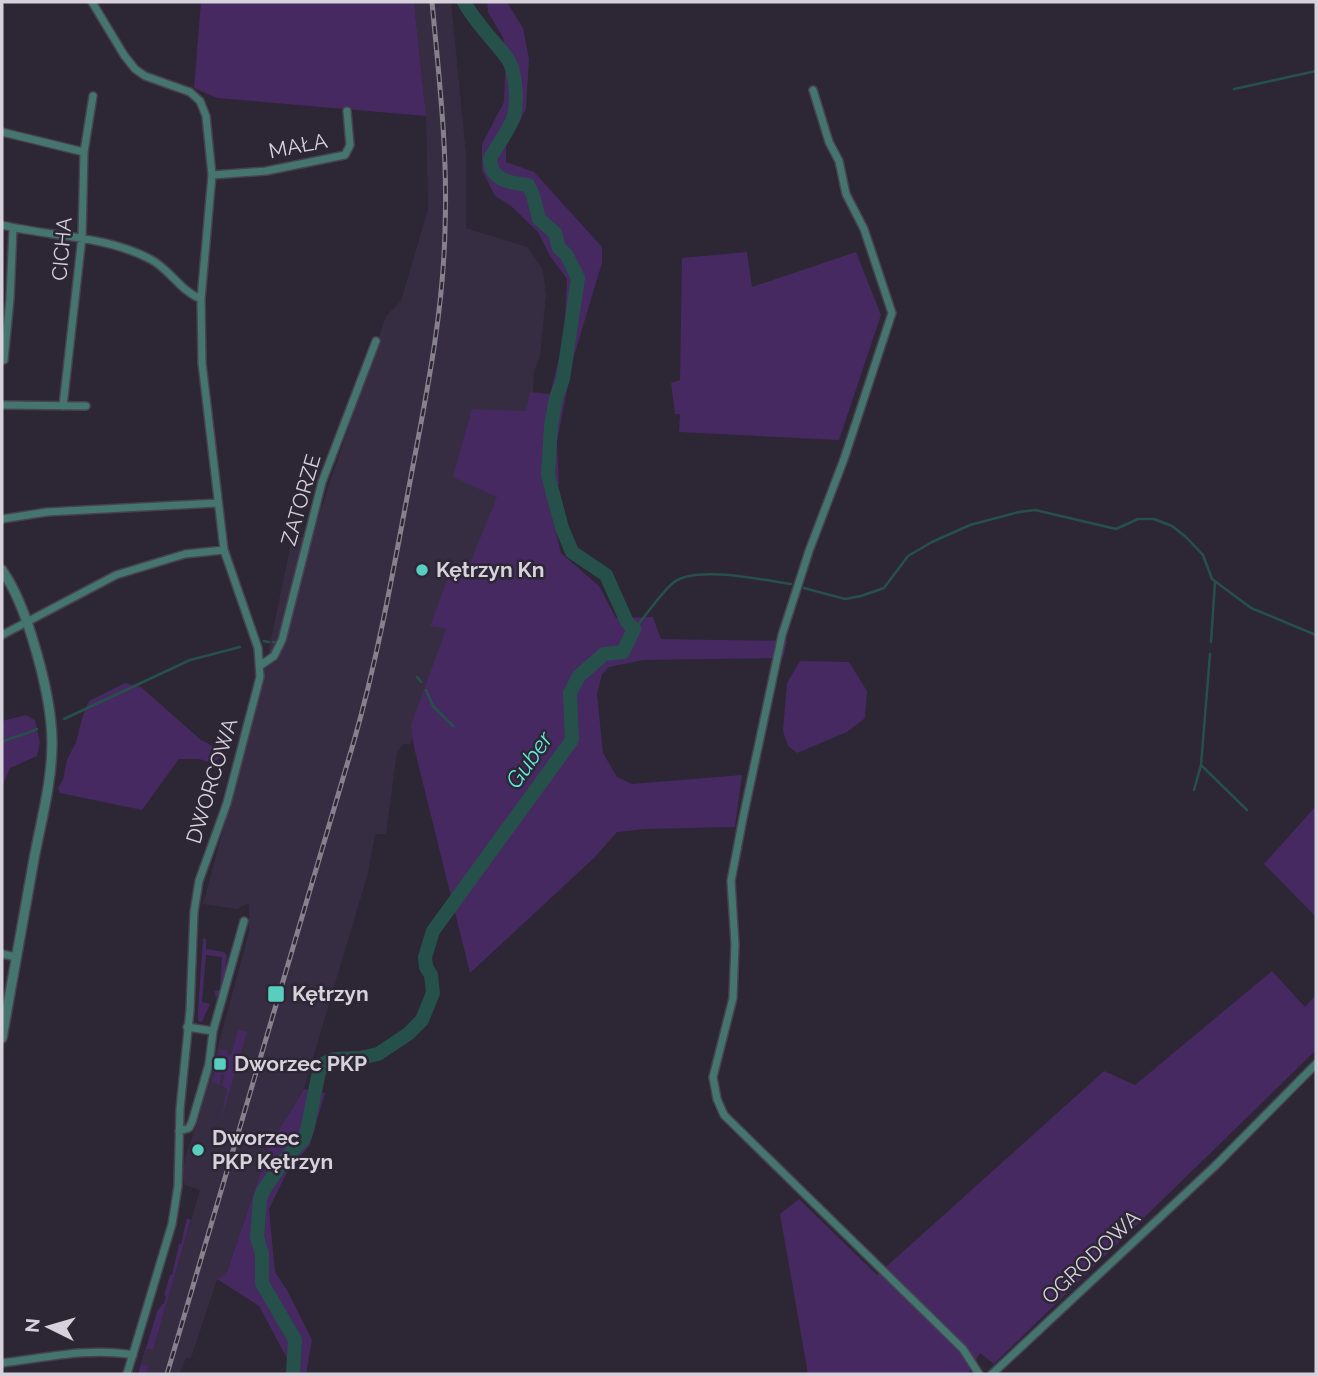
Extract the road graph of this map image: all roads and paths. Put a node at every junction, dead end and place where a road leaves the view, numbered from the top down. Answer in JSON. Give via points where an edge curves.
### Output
{"nodes":[{"id":1,"x":92,"y":2,"type":"edge"},
{"id":2,"x":813,"y":90,"type":"dead end"},
{"id":3,"x":93,"y":96,"type":"dead end"},
{"id":4,"x":347,"y":111,"type":"dead end"},
{"id":5,"x":2,"y":132,"type":"edge"},
{"id":6,"x":84,"y":152,"type":"junction"},
{"id":7,"x":212,"y":175,"type":"junction"},
{"id":8,"x":2,"y":225,"type":"edge"},
{"id":9,"x":13,"y":228,"type":"junction"},
{"id":10,"x":82,"y":237,"type":"junction"},
{"id":11,"x":201,"y":299,"type":"junction"},
{"id":12,"x":376,"y":341,"type":"dead end"},
{"id":13,"x":4,"y":360,"type":"dead end"},
{"id":14,"x":4,"y":405,"type":"dead end"},
{"id":15,"x":63,"y":406,"type":"junction"},
{"id":16,"x":86,"y":406,"type":"dead end"},
{"id":17,"x":218,"y":503,"type":"junction"},
{"id":18,"x":2,"y":519,"type":"edge"},
{"id":19,"x":224,"y":550,"type":"junction"},
{"id":20,"x":2,"y":570,"type":"edge"},
{"id":21,"x":26,"y":622,"type":"junction"},
{"id":22,"x":2,"y":635,"type":"edge"},
{"id":23,"x":261,"y":665,"type":"junction"},
{"id":24,"x":244,"y":921,"type":"dead end"},
{"id":25,"x":2,"y":954,"type":"edge"},
{"id":26,"x":16,"y":957,"type":"junction"},
{"id":27,"x":187,"y":1027,"type":"junction"},
{"id":28,"x":213,"y":1031,"type":"junction"},
{"id":29,"x":2,"y":1038,"type":"edge"},
{"id":30,"x":1316,"y":1064,"type":"edge"},
{"id":31,"x":179,"y":1131,"type":"junction"},
{"id":32,"x":133,"y":1355,"type":"junction"},
{"id":33,"x":2,"y":1363,"type":"edge"},
{"id":34,"x":127,"y":1374,"type":"edge"},
{"id":35,"x":979,"y":1374,"type":"edge"},
{"id":36,"x":992,"y":1374,"type":"edge"}],
"edges":[{"from":1,"to":7,"type":"street","name":"DWORCOWA","via":[[135,69],[197,97],[206,116]]},
{"from":2,"to":35,"type":"street","via":[[846,194],[864,229],[892,313],[782,635],[731,881],[733,998],[713,1077],[724,1115],[963,1349]]},
{"from":3,"to":6,"type":"street","name":"CICHA"},
{"from":4,"to":7,"type":"street","name":"MAŁA","via":[[350,145],[345,155],[266,171]]},
{"from":5,"to":6,"type":"street"},
{"from":6,"to":10,"type":"street","name":"CICHA"},
{"from":7,"to":11,"type":"street","name":"DWORCOWA"},
{"from":8,"to":9,"type":"street"},
{"from":9,"to":10,"type":"street"},
{"from":9,"to":13,"type":"street"},
{"from":10,"to":11,"type":"street","via":[[152,259],[189,294]]},
{"from":10,"to":15,"type":"street","name":"CICHA"},
{"from":11,"to":17,"type":"street","name":"DWORCOWA","via":[[202,363]]},
{"from":12,"to":23,"type":"street","name":"ZATORZE","via":[[322,482],[282,640],[274,656]]},
{"from":14,"to":15,"type":"street"},
{"from":15,"to":16,"type":"street"},
{"from":17,"to":18,"type":"street","via":[[72,510]]},
{"from":17,"to":19,"type":"street","name":"DWORCOWA"},
{"from":19,"to":21,"type":"street","via":[[184,554],[116,575]]},
{"from":19,"to":23,"type":"street","name":"DWORCOWA"},
{"from":20,"to":21,"type":"street"},
{"from":21,"to":22,"type":"street"},
{"from":21,"to":26,"type":"street","via":[[48,705],[52,745]]},
{"from":23,"to":27,"type":"street","name":"DWORCOWA","via":[[227,803],[199,881]]},
{"from":24,"to":28,"type":"street"},
{"from":25,"to":26,"type":"street"},
{"from":26,"to":29,"type":"street"},
{"from":27,"to":28,"type":"street"},
{"from":27,"to":31,"type":"street","name":"DWORCOWA"},
{"from":28,"to":31,"type":"street","via":[[209,1065],[192,1122]]},
{"from":30,"to":36,"type":"street","name":"OGRODOWA","via":[[1215,1166]]},
{"from":31,"to":32,"type":"street","name":"DWORCOWA","via":[[174,1214]]},
{"from":32,"to":33,"type":"street","via":[[80,1353]]},
{"from":32,"to":34,"type":"street","name":"DWORCOWA"}]}
